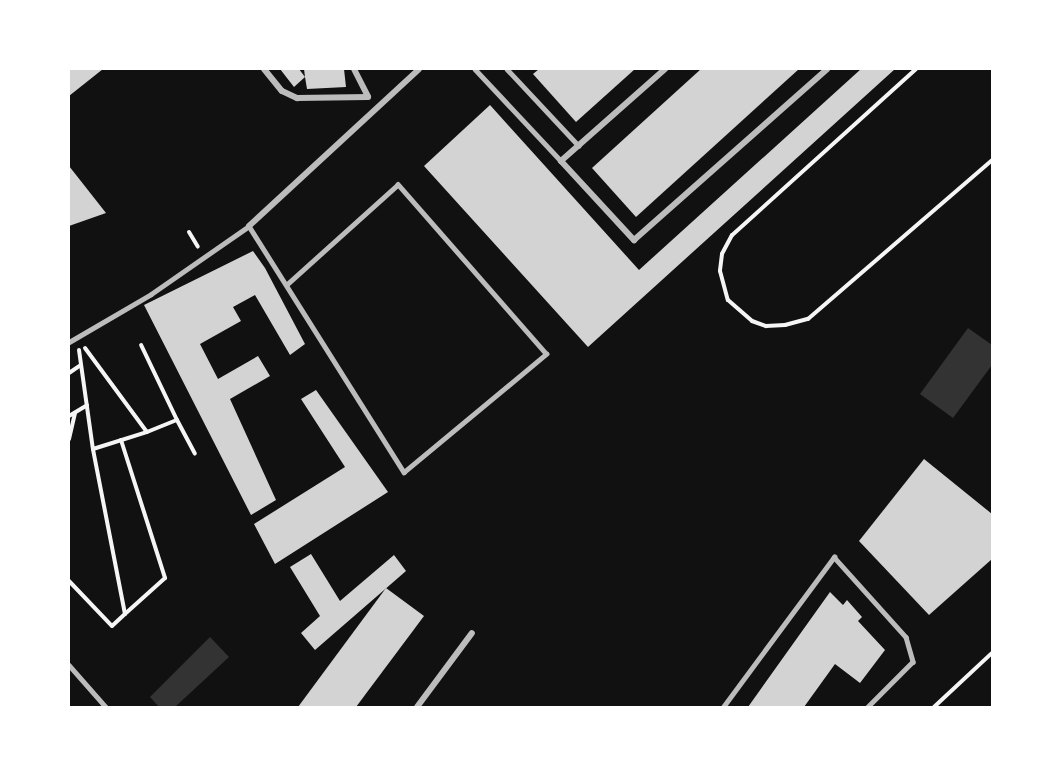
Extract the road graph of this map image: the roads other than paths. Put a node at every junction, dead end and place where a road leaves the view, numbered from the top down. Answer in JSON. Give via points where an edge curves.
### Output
{"nodes":[{"id":1,"x":264,"y":69,"type":"edge"},
{"id":2,"x":354,"y":69,"type":"edge"},
{"id":3,"x":419,"y":69,"type":"edge"},
{"id":4,"x":475,"y":69,"type":"edge"},
{"id":5,"x":507,"y":69,"type":"edge"},
{"id":6,"x":665,"y":69,"type":"edge"},
{"id":7,"x":827,"y":69,"type":"edge"},
{"id":8,"x":368,"y":97,"type":"junction"},
{"id":9,"x":382,"y":105,"type":"junction"},
{"id":10,"x":579,"y":146,"type":"junction"},
{"id":11,"x":561,"y":161,"type":"junction"},
{"id":12,"x":249,"y":226,"type":"junction"},
{"id":13,"x":287,"y":285,"type":"junction"},
{"id":14,"x":69,"y":342,"type":"edge"},
{"id":15,"x":472,"y":633,"type":"dead end"},
{"id":16,"x":69,"y":665,"type":"edge"},
{"id":17,"x":106,"y":707,"type":"edge"},
{"id":18,"x":417,"y":707,"type":"edge"},
{"id":19,"x":723,"y":707,"type":"edge"},
{"id":20,"x":868,"y":707,"type":"edge"}],
"edges":[{"from":1,"to":8,"type":"street","via":[[282,91],[297,98]]},
{"from":2,"to":8,"type":"street"},
{"from":3,"to":9,"type":"street"},
{"from":4,"to":11,"type":"lane"},
{"from":5,"to":10,"type":"lane"},
{"from":6,"to":10,"type":"street"},
{"from":7,"to":11,"type":"street","via":[[634,240]]},
{"from":8,"to":9,"type":"street"},
{"from":9,"to":12,"type":"street"},
{"from":10,"to":11,"type":"street"},
{"from":12,"to":13,"type":"lane"},
{"from":12,"to":14,"type":"street","via":[[151,294]]},
{"from":13,"to":13,"type":"lane","via":[[404,472],[546,354],[398,185]]},
{"from":15,"to":18,"type":"street"},
{"from":16,"to":17,"type":"lane"},
{"from":19,"to":20,"type":"lane","via":[[834,557],[906,637],[913,662]]}]}
